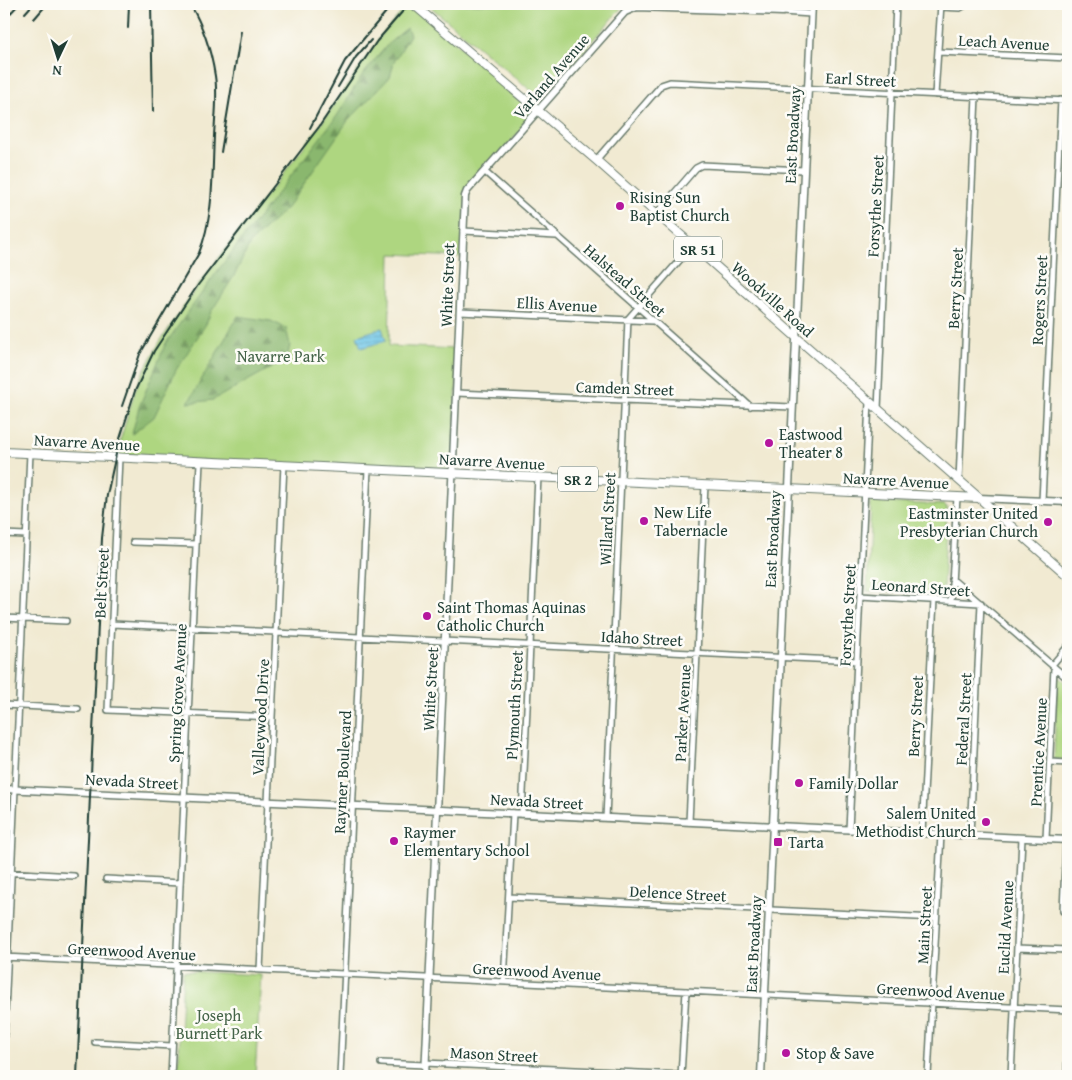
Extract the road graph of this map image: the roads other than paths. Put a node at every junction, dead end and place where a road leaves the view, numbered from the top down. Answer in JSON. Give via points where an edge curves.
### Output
{"nodes":[{"id":1,"x":413,"y":4,"type":"edge"},
{"id":2,"x":793,"y":4,"type":"edge"},
{"id":3,"x":812,"y":4,"type":"edge"},
{"id":4,"x":896,"y":4,"type":"edge"},
{"id":5,"x":966,"y":4,"type":"edge"},
{"id":6,"x":941,"y":6,"type":"edge"},
{"id":7,"x":782,"y":12,"type":"junction"},
{"id":8,"x":811,"y":14,"type":"junction"},
{"id":9,"x":939,"y":52,"type":"junction"},
{"id":10,"x":1068,"y":58,"type":"edge"},
{"id":11,"x":808,"y":88,"type":"junction"},
{"id":12,"x":892,"y":93,"type":"junction"},
{"id":13,"x":935,"y":95,"type":"junction"},
{"id":14,"x":976,"y":96,"type":"junction"},
{"id":15,"x":1061,"y":100,"type":"junction"},
{"id":16,"x":1068,"y":101,"type":"edge"},
{"id":17,"x":538,"y":110,"type":"junction"},
{"id":18,"x":596,"y":160,"type":"junction"},
{"id":19,"x":804,"y":170,"type":"junction"},
{"id":20,"x":485,"y":172,"type":"junction"},
{"id":21,"x":472,"y":186,"type":"joint"},
{"id":22,"x":657,"y":213,"type":"junction"},
{"id":23,"x":463,"y":231,"type":"junction"},
{"id":24,"x":556,"y":236,"type":"junction"},
{"id":25,"x":693,"y":245,"type":"junction"},
{"id":26,"x":638,"y":308,"type":"junction"},
{"id":27,"x":460,"y":312,"type":"junction"},
{"id":28,"x":628,"y":320,"type":"junction"},
{"id":29,"x":653,"y":320,"type":"junction"},
{"id":30,"x":796,"y":338,"type":"junction"},
{"id":31,"x":456,"y":393,"type":"junction"},
{"id":32,"x":625,"y":400,"type":"junction"},
{"id":33,"x":869,"y":402,"type":"junction"},
{"id":34,"x":750,"y":406,"type":"junction"},
{"id":35,"x":792,"y":407,"type":"junction"},
{"id":36,"x":878,"y":409,"type":"junction"},
{"id":37,"x":4,"y":452,"type":"edge"},
{"id":38,"x":30,"y":453,"type":"junction"},
{"id":39,"x":119,"y":458,"type":"junction"},
{"id":40,"x":200,"y":462,"type":"junction"},
{"id":41,"x":284,"y":466,"type":"junction"},
{"id":42,"x":368,"y":469,"type":"junction"},
{"id":43,"x":453,"y":473,"type":"junction"},
{"id":44,"x":538,"y":477,"type":"junction"},
{"id":45,"x":959,"y":480,"type":"junction"},
{"id":46,"x":621,"y":481,"type":"junction"},
{"id":47,"x":705,"y":485,"type":"junction"},
{"id":48,"x":788,"y":489,"type":"junction"},
{"id":49,"x":865,"y":493,"type":"junction"},
{"id":50,"x":957,"y":497,"type":"junction"},
{"id":51,"x":979,"y":498,"type":"junction"},
{"id":52,"x":1042,"y":501,"type":"junction"},
{"id":53,"x":1068,"y":502,"type":"edge"},
{"id":54,"x":4,"y":534,"type":"edge"},
{"id":55,"x":26,"y":535,"type":"junction"},
{"id":56,"x":133,"y":542,"type":"dead end"},
{"id":57,"x":196,"y":544,"type":"junction"},
{"id":58,"x":1068,"y":576,"type":"edge"},
{"id":59,"x":952,"y":579,"type":"junction"},
{"id":60,"x":860,"y":596,"type":"junction"},
{"id":61,"x":934,"y":600,"type":"junction"},
{"id":62,"x":951,"y":602,"type":"junction"},
{"id":63,"x":981,"y":603,"type":"junction"},
{"id":64,"x":4,"y":618,"type":"edge"},
{"id":65,"x":23,"y":619,"type":"junction"},
{"id":66,"x":66,"y":621,"type":"dead end"},
{"id":67,"x":112,"y":624,"type":"junction"},
{"id":68,"x":192,"y":628,"type":"junction"},
{"id":69,"x":276,"y":633,"type":"junction"},
{"id":70,"x":361,"y":638,"type":"junction"},
{"id":71,"x":446,"y":642,"type":"junction"},
{"id":72,"x":529,"y":646,"type":"junction"},
{"id":73,"x":1068,"y":646,"type":"edge"},
{"id":74,"x":614,"y":649,"type":"junction"},
{"id":75,"x":698,"y":653,"type":"junction"},
{"id":76,"x":780,"y":657,"type":"junction"},
{"id":77,"x":857,"y":661,"type":"junction"},
{"id":78,"x":1053,"y":666,"type":"junction"},
{"id":79,"x":1068,"y":679,"type":"edge"},
{"id":80,"x":4,"y":705,"type":"edge"},
{"id":81,"x":20,"y":706,"type":"junction"},
{"id":82,"x":78,"y":709,"type":"dead end"},
{"id":83,"x":188,"y":714,"type":"junction"},
{"id":84,"x":272,"y":718,"type":"junction"},
{"id":85,"x":1050,"y":762,"type":"junction"},
{"id":86,"x":1068,"y":763,"type":"edge"},
{"id":87,"x":4,"y":789,"type":"edge"},
{"id":88,"x":16,"y":790,"type":"junction"},
{"id":89,"x":184,"y":798,"type":"junction"},
{"id":90,"x":268,"y":802,"type":"junction"},
{"id":91,"x":353,"y":806,"type":"junction"},
{"id":92,"x":438,"y":810,"type":"junction"},
{"id":93,"x":513,"y":813,"type":"junction"},
{"id":94,"x":522,"y":814,"type":"junction"},
{"id":95,"x":606,"y":818,"type":"junction"},
{"id":96,"x":689,"y":822,"type":"junction"},
{"id":97,"x":772,"y":826,"type":"junction"},
{"id":98,"x":849,"y":830,"type":"junction"},
{"id":99,"x":922,"y":833,"type":"junction"},
{"id":100,"x":941,"y":834,"type":"junction"},
{"id":101,"x":970,"y":836,"type":"junction"},
{"id":102,"x":1022,"y":838,"type":"junction"},
{"id":103,"x":1046,"y":839,"type":"junction"},
{"id":104,"x":1067,"y":840,"type":"edge"},
{"id":105,"x":4,"y":872,"type":"edge"},
{"id":106,"x":12,"y":873,"type":"junction"},
{"id":107,"x":74,"y":876,"type":"dead end"},
{"id":108,"x":106,"y":879,"type":"dead end"},
{"id":109,"x":180,"y":883,"type":"junction"},
{"id":110,"x":509,"y":897,"type":"junction"},
{"id":111,"x":768,"y":910,"type":"junction"},
{"id":112,"x":1063,"y":911,"type":"dead end"},
{"id":113,"x":936,"y":918,"type":"junction"},
{"id":114,"x":1017,"y":948,"type":"junction"},
{"id":115,"x":1068,"y":950,"type":"edge"},
{"id":116,"x":6,"y":958,"type":"edge"},
{"id":117,"x":176,"y":966,"type":"junction"},
{"id":118,"x":260,"y":970,"type":"junction"},
{"id":119,"x":345,"y":974,"type":"junction"},
{"id":120,"x":429,"y":978,"type":"junction"},
{"id":121,"x":504,"y":982,"type":"junction"},
{"id":122,"x":686,"y":991,"type":"junction"},
{"id":123,"x":764,"y":995,"type":"junction"},
{"id":124,"x":932,"y":1003,"type":"junction"},
{"id":125,"x":1014,"y":1007,"type":"junction"},
{"id":126,"x":1068,"y":1010,"type":"edge"},
{"id":127,"x":4,"y":1036,"type":"edge"},
{"id":128,"x":1068,"y":1040,"type":"edge"},
{"id":129,"x":95,"y":1042,"type":"dead end"},
{"id":130,"x":172,"y":1046,"type":"junction"},
{"id":131,"x":382,"y":1063,"type":"dead end"},
{"id":132,"x":425,"y":1064,"type":"junction"},
{"id":133,"x":171,"y":1076,"type":"edge"},
{"id":134,"x":340,"y":1076,"type":"edge"},
{"id":135,"x":425,"y":1076,"type":"edge"},
{"id":136,"x":681,"y":1076,"type":"edge"},
{"id":137,"x":761,"y":1076,"type":"edge"},
{"id":138,"x":928,"y":1076,"type":"edge"},
{"id":139,"x":1011,"y":1076,"type":"edge"},
{"id":140,"x":1066,"y":1076,"type":"edge"}],
"edges":[{"from":1,"to":17,"type":"main road","name":"Woodville Road","number":"SR 51"},
{"from":2,"to":7,"type":"street"},
{"from":3,"to":8,"type":"street","name":"East Broadway"},
{"from":4,"to":12,"type":"street","name":"Forsythe Street"},
{"from":5,"to":6,"type":"street","via":[[960,8]]},
{"from":6,"to":9,"type":"street"},
{"from":7,"to":8,"type":"street","name":"Varland Avenue"},
{"from":7,"to":17,"type":"street","name":"Varland Avenue","via":[[630,9]]},
{"from":8,"to":11,"type":"street","name":"East Broadway"},
{"from":9,"to":10,"type":"street","name":"Leach Avenue"},
{"from":9,"to":13,"type":"street"},
{"from":11,"to":12,"type":"street","name":"Earl Street"},
{"from":11,"to":18,"type":"street","name":"Earl Street","via":[[666,83]]},
{"from":11,"to":19,"type":"street","name":"East Broadway"},
{"from":12,"to":13,"type":"street","name":"Earl Street"},
{"from":12,"to":36,"type":"street","name":"Forsythe Street"},
{"from":13,"to":14,"type":"street","name":"Earl Street"},
{"from":14,"to":15,"type":"street","name":"Earl Street"},
{"from":14,"to":45,"type":"street","name":"Berry Street"},
{"from":15,"to":16,"type":"street","name":"Earl Street"},
{"from":15,"to":52,"type":"street","name":"Rogers Street"},
{"from":17,"to":18,"type":"main road","name":"Woodville Road","number":"SR 51"},
{"from":17,"to":20,"type":"street","name":"Varland Avenue"},
{"from":18,"to":22,"type":"main road","name":"Woodville Road","number":"SR 51"},
{"from":19,"to":22,"type":"street","via":[[702,165]]},
{"from":19,"to":30,"type":"street","name":"East Broadway"},
{"from":20,"to":21,"type":"street","name":"Varland Avenue"},
{"from":20,"to":24,"type":"street","name":"Halstead Street"},
{"from":21,"to":23,"type":"street","name":"White Street","via":[[465,196]]},
{"from":22,"to":25,"type":"main road","name":"Woodville Road","number":"SR 51"},
{"from":23,"to":24,"type":"street"},
{"from":23,"to":27,"type":"street","name":"White Street"},
{"from":24,"to":26,"type":"street","name":"Halstead Street"},
{"from":25,"to":26,"type":"street"},
{"from":25,"to":30,"type":"main road","name":"Woodville Road","number":"SR 51"},
{"from":26,"to":28,"type":"street"},
{"from":26,"to":29,"type":"street","name":"Halstead Street"},
{"from":27,"to":28,"type":"street","name":"Ellis Avenue"},
{"from":27,"to":31,"type":"street","name":"White Street"},
{"from":28,"to":29,"type":"street","name":"Ellis Avenue"},
{"from":28,"to":32,"type":"street","name":"Willard Street"},
{"from":29,"to":34,"type":"street","name":"Halstead Street"},
{"from":30,"to":33,"type":"main road","name":"Woodville Road","number":"SR 51"},
{"from":30,"to":35,"type":"street","name":"East Broadway"},
{"from":31,"to":32,"type":"street","name":"Camden Street"},
{"from":31,"to":43,"type":"street","name":"White Street"},
{"from":32,"to":34,"type":"street","name":"Camden Street"},
{"from":32,"to":46,"type":"street","name":"Willard Street"},
{"from":33,"to":36,"type":"main road","name":"Woodville Road","number":"SR 51"},
{"from":33,"to":49,"type":"street","name":"Forsythe Street"},
{"from":34,"to":35,"type":"street","name":"Camden Street"},
{"from":35,"to":48,"type":"street","name":"East Broadway"},
{"from":36,"to":45,"type":"main road","name":"Woodville Road","number":"SR 51"},
{"from":37,"to":38,"type":"main road","name":"Navarre Avenue","number":"SR 2"},
{"from":38,"to":39,"type":"main road","name":"Navarre Avenue","number":"SR 2"},
{"from":38,"to":55,"type":"street"},
{"from":39,"to":40,"type":"main road","name":"Navarre Avenue","number":"SR 2"},
{"from":39,"to":67,"type":"street","name":"Belt Street"},
{"from":40,"to":41,"type":"main road","name":"Navarre Avenue","number":"SR 2"},
{"from":40,"to":57,"type":"street","name":"Spring Grove Avenue"},
{"from":41,"to":42,"type":"main road","name":"Navarre Avenue","number":"SR 2"},
{"from":41,"to":69,"type":"street","name":"Valleywood Drive"},
{"from":42,"to":43,"type":"main road","name":"Navarre Avenue","number":"SR 2"},
{"from":42,"to":70,"type":"street","name":"Raymer Boulevard"},
{"from":43,"to":44,"type":"main road","name":"Navarre Avenue","number":"SR 2"},
{"from":43,"to":71,"type":"street","name":"White Street"},
{"from":44,"to":46,"type":"main road","name":"Navarre Avenue","number":"SR 2"},
{"from":44,"to":72,"type":"street","name":"Plymouth Street"},
{"from":45,"to":51,"type":"main road","name":"Woodville Road","number":"SR 51"},
{"from":46,"to":47,"type":"main road","name":"Navarre Avenue","number":"SR 2"},
{"from":46,"to":74,"type":"street","name":"Willard Street"},
{"from":47,"to":48,"type":"main road","name":"Navarre Avenue","number":"SR 2"},
{"from":47,"to":75,"type":"street","name":"Parker Avenue"},
{"from":48,"to":49,"type":"main road","name":"Navarre Avenue","number":"SR 2"},
{"from":48,"to":76,"type":"street","name":"East Broadway"},
{"from":49,"to":50,"type":"main road","name":"Navarre Avenue","number":"SR 2"},
{"from":49,"to":60,"type":"street","name":"Forsythe Street"},
{"from":50,"to":51,"type":"main road","name":"Navarre Avenue","number":"SR 2"},
{"from":50,"to":59,"type":"street"},
{"from":51,"to":52,"type":"street","name":"Navarre Avenue"},
{"from":51,"to":58,"type":"main road","name":"Woodville Road"},
{"from":52,"to":53,"type":"street","name":"Navarre Avenue"},
{"from":54,"to":55,"type":"street"},
{"from":55,"to":65,"type":"street"},
{"from":56,"to":57,"type":"street"},
{"from":57,"to":68,"type":"street","name":"Spring Grove Avenue"},
{"from":59,"to":62,"type":"street"},
{"from":59,"to":63,"type":"street","name":"Leonard Street"},
{"from":60,"to":61,"type":"street","name":"Leonard Street"},
{"from":60,"to":77,"type":"street","name":"Forsythe Street"},
{"from":61,"to":62,"type":"street","name":"Leonard Street"},
{"from":61,"to":99,"type":"street","name":"Berry Street"},
{"from":62,"to":63,"type":"street","name":"Leonard Street"},
{"from":63,"to":78,"type":"street","name":"Leonard Street"},
{"from":63,"to":101,"type":"street","name":"Federal Street"},
{"from":64,"to":65,"type":"street"},
{"from":65,"to":66,"type":"street"},
{"from":65,"to":81,"type":"street"},
{"from":67,"to":68,"type":"street","name":"Idaho Street"},
{"from":67,"to":83,"type":"street","name":"Belt Street","via":[[108,710]]},
{"from":68,"to":69,"type":"street","name":"Idaho Street"},
{"from":68,"to":83,"type":"street","name":"Spring Grove Avenue"},
{"from":69,"to":70,"type":"street","name":"Idaho Street"},
{"from":69,"to":84,"type":"street","name":"Valleywood Drive"},
{"from":70,"to":71,"type":"street","name":"Idaho Street"},
{"from":70,"to":91,"type":"street","name":"Raymer Boulevard"},
{"from":71,"to":72,"type":"street","name":"Idaho Street"},
{"from":71,"to":92,"type":"street","name":"White Street"},
{"from":72,"to":74,"type":"street","name":"Idaho Street"},
{"from":72,"to":94,"type":"street","name":"Plymouth Street"},
{"from":73,"to":78,"type":"street"},
{"from":74,"to":75,"type":"street","name":"Idaho Street"},
{"from":74,"to":95,"type":"street","name":"Willard Street"},
{"from":75,"to":76,"type":"street","name":"Idaho Street"},
{"from":75,"to":96,"type":"street","name":"Parker Avenue"},
{"from":76,"to":77,"type":"street","name":"Idaho Street"},
{"from":76,"to":97,"type":"street","name":"East Broadway"},
{"from":77,"to":98,"type":"street","name":"Forsythe Street"},
{"from":78,"to":79,"type":"street","name":"Leonard Street"},
{"from":78,"to":85,"type":"street","name":"Prentice Avenue"},
{"from":80,"to":81,"type":"street"},
{"from":81,"to":82,"type":"street"},
{"from":81,"to":88,"type":"street"},
{"from":83,"to":84,"type":"street"},
{"from":83,"to":89,"type":"street","name":"Spring Grove Avenue"},
{"from":84,"to":90,"type":"street","name":"Valleywood Drive"},
{"from":85,"to":86,"type":"street"},
{"from":85,"to":103,"type":"street","name":"Prentice Avenue"},
{"from":87,"to":88,"type":"street","name":"Nevada Street"},
{"from":88,"to":89,"type":"street","name":"Nevada Street"},
{"from":88,"to":106,"type":"street"},
{"from":89,"to":90,"type":"street","name":"Nevada Street"},
{"from":89,"to":109,"type":"street","name":"Spring Grove Avenue"},
{"from":90,"to":91,"type":"street","name":"Nevada Street"},
{"from":90,"to":118,"type":"street","name":"Valleywood Drive"},
{"from":91,"to":92,"type":"street","name":"Nevada Street"},
{"from":91,"to":119,"type":"street","name":"Raymer Boulevard"},
{"from":92,"to":93,"type":"street","name":"Nevada Street"},
{"from":92,"to":120,"type":"street","name":"White Street"},
{"from":93,"to":94,"type":"street","name":"Nevada Street"},
{"from":93,"to":110,"type":"street"},
{"from":94,"to":95,"type":"street","name":"Nevada Street"},
{"from":95,"to":96,"type":"street","name":"Nevada Street"},
{"from":96,"to":97,"type":"street","name":"Nevada Street"},
{"from":97,"to":98,"type":"street","name":"Nevada Street"},
{"from":97,"to":111,"type":"street","name":"East Broadway"},
{"from":98,"to":99,"type":"street","name":"Nevada Street"},
{"from":99,"to":100,"type":"street","name":"Nevada Street"},
{"from":100,"to":101,"type":"street","name":"Nevada Street"},
{"from":100,"to":113,"type":"street","name":"Main Street"},
{"from":101,"to":102,"type":"street","name":"Nevada Street"},
{"from":102,"to":103,"type":"street","name":"Nevada Street"},
{"from":102,"to":114,"type":"street","name":"Euclid Avenue"},
{"from":103,"to":104,"type":"street","name":"Nevada Street"},
{"from":104,"to":112,"type":"street"},
{"from":105,"to":106,"type":"street"},
{"from":106,"to":107,"type":"street"},
{"from":106,"to":116,"type":"street"},
{"from":108,"to":109,"type":"street"},
{"from":109,"to":117,"type":"street","name":"Spring Grove Avenue"},
{"from":110,"to":111,"type":"street","name":"Delence Street"},
{"from":110,"to":121,"type":"street"},
{"from":111,"to":113,"type":"street","name":"Delence Street"},
{"from":111,"to":123,"type":"street","name":"East Broadway"},
{"from":113,"to":124,"type":"street","name":"Main Street"},
{"from":114,"to":115,"type":"street"},
{"from":114,"to":125,"type":"street","name":"Euclid Avenue"},
{"from":116,"to":117,"type":"street","name":"Greenwood Avenue"},
{"from":116,"to":127,"type":"street"},
{"from":117,"to":118,"type":"street","name":"Greenwood Avenue"},
{"from":117,"to":130,"type":"street","name":"Spring Grove Avenue"},
{"from":118,"to":119,"type":"street","name":"Greenwood Avenue"},
{"from":119,"to":120,"type":"street","name":"Greenwood Avenue"},
{"from":119,"to":134,"type":"street","name":"Raymer Boulevard"},
{"from":120,"to":121,"type":"street","name":"Greenwood Avenue"},
{"from":120,"to":132,"type":"street","name":"White Street"},
{"from":121,"to":122,"type":"street","name":"Greenwood Avenue"},
{"from":122,"to":123,"type":"street","name":"Greenwood Avenue"},
{"from":122,"to":136,"type":"street"},
{"from":123,"to":124,"type":"street","name":"Greenwood Avenue"},
{"from":123,"to":137,"type":"street","name":"East Broadway"},
{"from":124,"to":125,"type":"street","name":"Greenwood Avenue"},
{"from":124,"to":138,"type":"street","name":"Main Street"},
{"from":125,"to":126,"type":"street","name":"Greenwood Avenue"},
{"from":125,"to":139,"type":"street","name":"Euclid Avenue"},
{"from":128,"to":140,"type":"street"},
{"from":129,"to":130,"type":"street"},
{"from":130,"to":133,"type":"street","name":"Spring Grove Avenue"},
{"from":131,"to":132,"type":"street","name":"Mason Street"},
{"from":132,"to":135,"type":"street","name":"White Street"},
{"from":132,"to":136,"type":"street","name":"Mason Street"}]}
